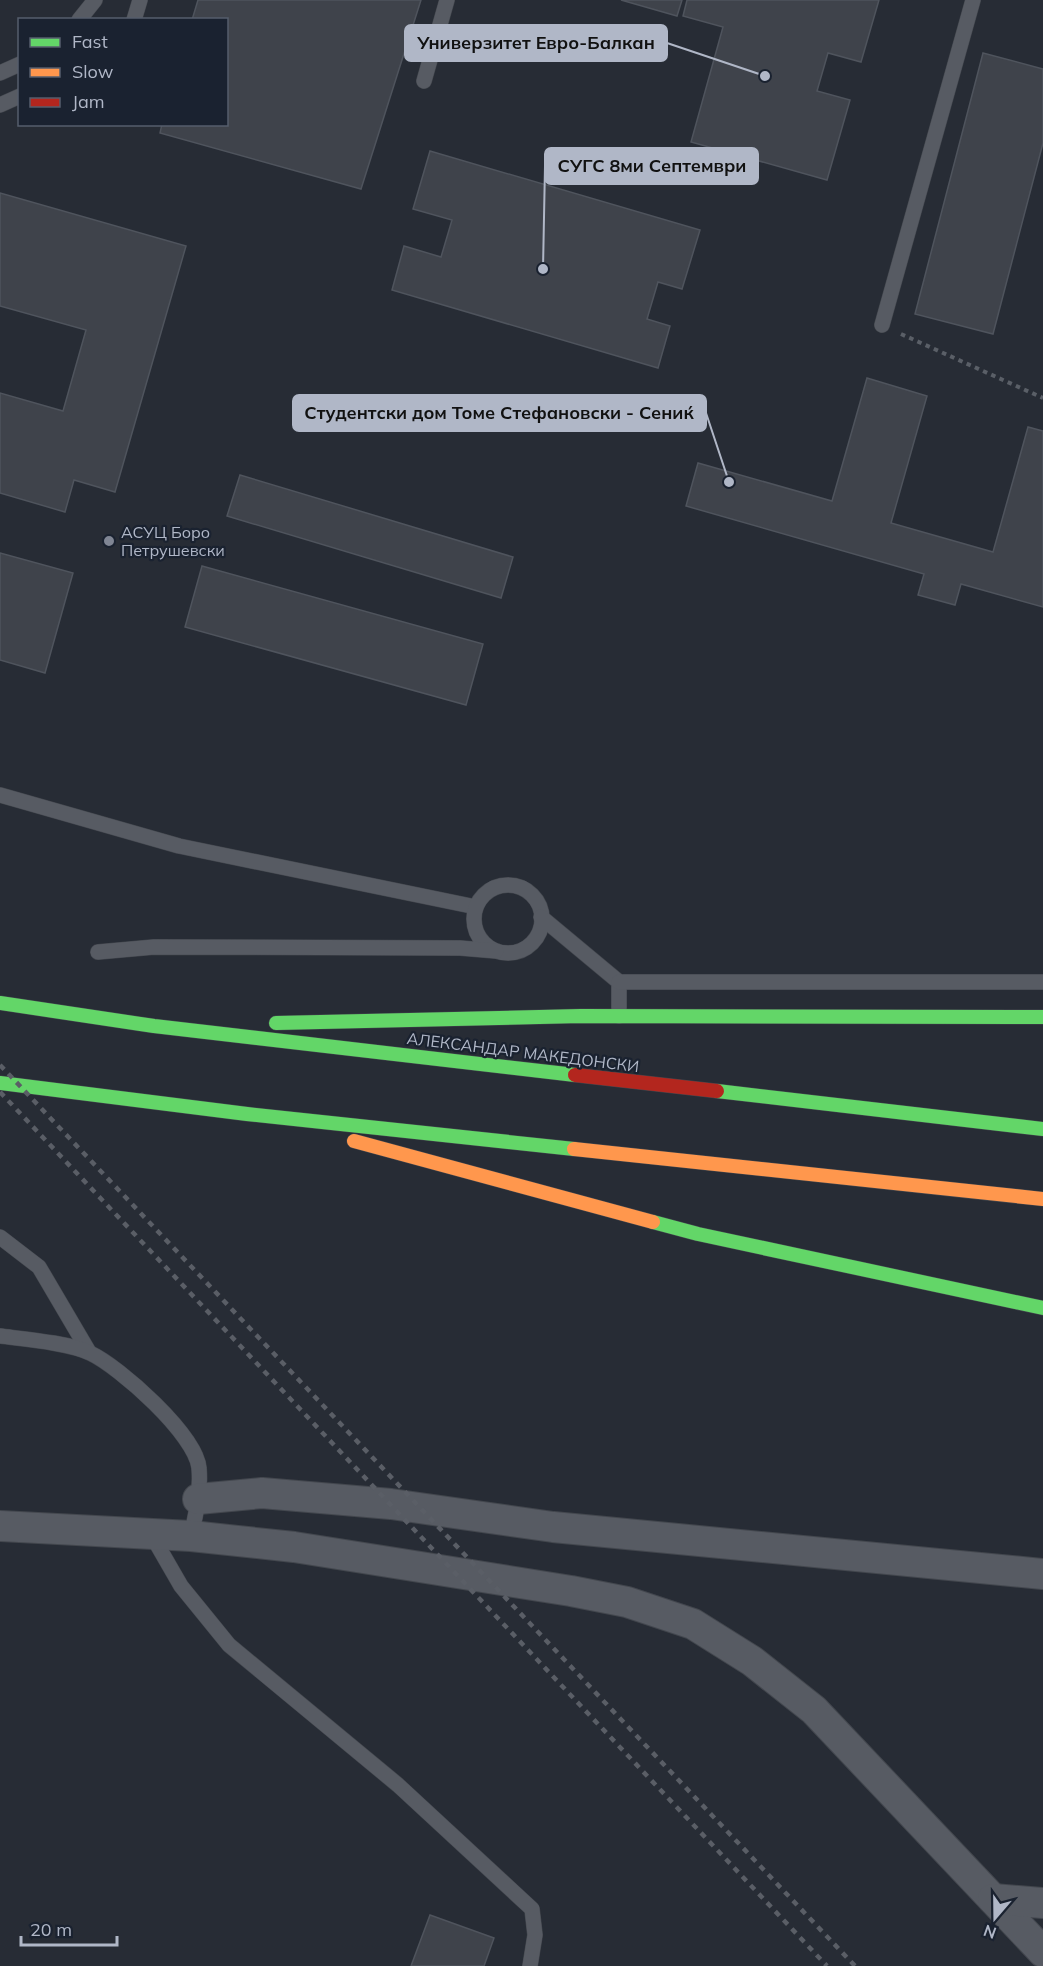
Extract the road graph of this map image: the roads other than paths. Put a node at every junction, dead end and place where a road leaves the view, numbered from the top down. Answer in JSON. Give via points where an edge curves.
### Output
{"nodes":[{"id":1,"x":95,"y":0,"type":"edge"},
{"id":2,"x":140,"y":0,"type":"edge"},
{"id":3,"x":447,"y":0,"type":"edge"},
{"id":4,"x":973,"y":0,"type":"edge"},
{"id":5,"x":81,"y":18,"type":"edge"},
{"id":6,"x":135,"y":18,"type":"edge"},
{"id":7,"x":18,"y":65,"type":"edge"},
{"id":8,"x":0,"y":73,"type":"edge"},
{"id":9,"x":424,"y":81,"type":"dead end"},
{"id":10,"x":18,"y":97,"type":"edge"},
{"id":11,"x":0,"y":105,"type":"edge"},
{"id":12,"x":882,"y":325,"type":"road end"},
{"id":13,"x":0,"y":795,"type":"edge"},
{"id":14,"x":476,"y":907,"type":"junction"},
{"id":15,"x":542,"y":917,"type":"junction"},
{"id":16,"x":496,"y":951,"type":"junction"},
{"id":17,"x":98,"y":952,"type":"dead end"},
{"id":18,"x":618,"y":982,"type":"junction"},
{"id":19,"x":1043,"y":982,"type":"edge"},
{"id":20,"x":0,"y":1004,"type":"edge"},
{"id":21,"x":619,"y":1016,"type":"junction"},
{"id":22,"x":1043,"y":1017,"type":"edge"},
{"id":23,"x":154,"y":1026,"type":"junction"},
{"id":24,"x":0,"y":1083,"type":"edge"},
{"id":25,"x":248,"y":1114,"type":"junction"},
{"id":26,"x":1043,"y":1129,"type":"edge"},
{"id":27,"x":1043,"y":1199,"type":"edge"},
{"id":28,"x":0,"y":1237,"type":"edge"},
{"id":29,"x":1043,"y":1308,"type":"edge"},
{"id":30,"x":0,"y":1336,"type":"edge"},
{"id":31,"x":90,"y":1352,"type":"junction"},
{"id":32,"x":198,"y":1499,"type":"junction"},
{"id":33,"x":0,"y":1526,"type":"edge"},
{"id":34,"x":151,"y":1534,"type":"junction"},
{"id":35,"x":191,"y":1536,"type":"junction"},
{"id":36,"x":1043,"y":1574,"type":"edge"},
{"id":37,"x":993,"y":1899,"type":"junction"},
{"id":38,"x":1043,"y":1903,"type":"edge"},
{"id":39,"x":1043,"y":1952,"type":"edge"},
{"id":40,"x":530,"y":1966,"type":"edge"}],
"edges":[{"from":1,"to":5,"type":"lane"},
{"from":2,"to":6,"type":"lane"},
{"from":3,"to":9,"type":"lane"},
{"from":4,"to":12,"type":"lane"},
{"from":7,"to":8,"type":"lane"},
{"from":10,"to":11,"type":"lane"},
{"from":13,"to":14,"type":"lane","via":[[179,846]]},
{"from":14,"to":15,"type":"lane","via":[[494,888],[517,886],[532,896]]},
{"from":14,"to":16,"type":"lane","via":[[474,918],[479,936]]},
{"from":15,"to":16,"type":"lane","via":[[540,931],[531,944],[508,953]]},
{"from":15,"to":18,"type":"lane"},
{"from":16,"to":17,"type":"lane","via":[[154,947]]},
{"from":18,"to":19,"type":"lane"},
{"from":18,"to":21,"type":"lane"},
{"from":20,"to":23,"type":"street","name":"АЛЕКСАНДАР МАКЕДОНСКИ"},
{"from":21,"to":22,"type":"street"},
{"from":21,"to":23,"type":"street"},
{"from":23,"to":26,"type":"street","name":"АЛЕКСАНДАР МАКЕДОНСКИ"},
{"from":24,"to":25,"type":"street"},
{"from":25,"to":27,"type":"street"},
{"from":25,"to":29,"type":"street","via":[[698,1234]]},
{"from":28,"to":31,"type":"lane","via":[[39,1267]]},
{"from":30,"to":31,"type":"lane"},
{"from":31,"to":32,"type":"lane","via":[[135,1382],[177,1427],[199,1465]]},
{"from":32,"to":35,"type":"lane"},
{"from":32,"to":36,"type":"street","via":[[262,1493],[379,1503],[553,1527]]},
{"from":33,"to":34,"type":"street"},
{"from":34,"to":35,"type":"street"},
{"from":34,"to":40,"type":"lane","via":[[181,1586],[229,1645],[398,1785],[532,1909],[535,1935]]},
{"from":35,"to":37,"type":"street","via":[[294,1547],[572,1591],[627,1602],[693,1624],[752,1661],[814,1710]]},
{"from":37,"to":38,"type":"street"},
{"from":37,"to":39,"type":"street"}]}
